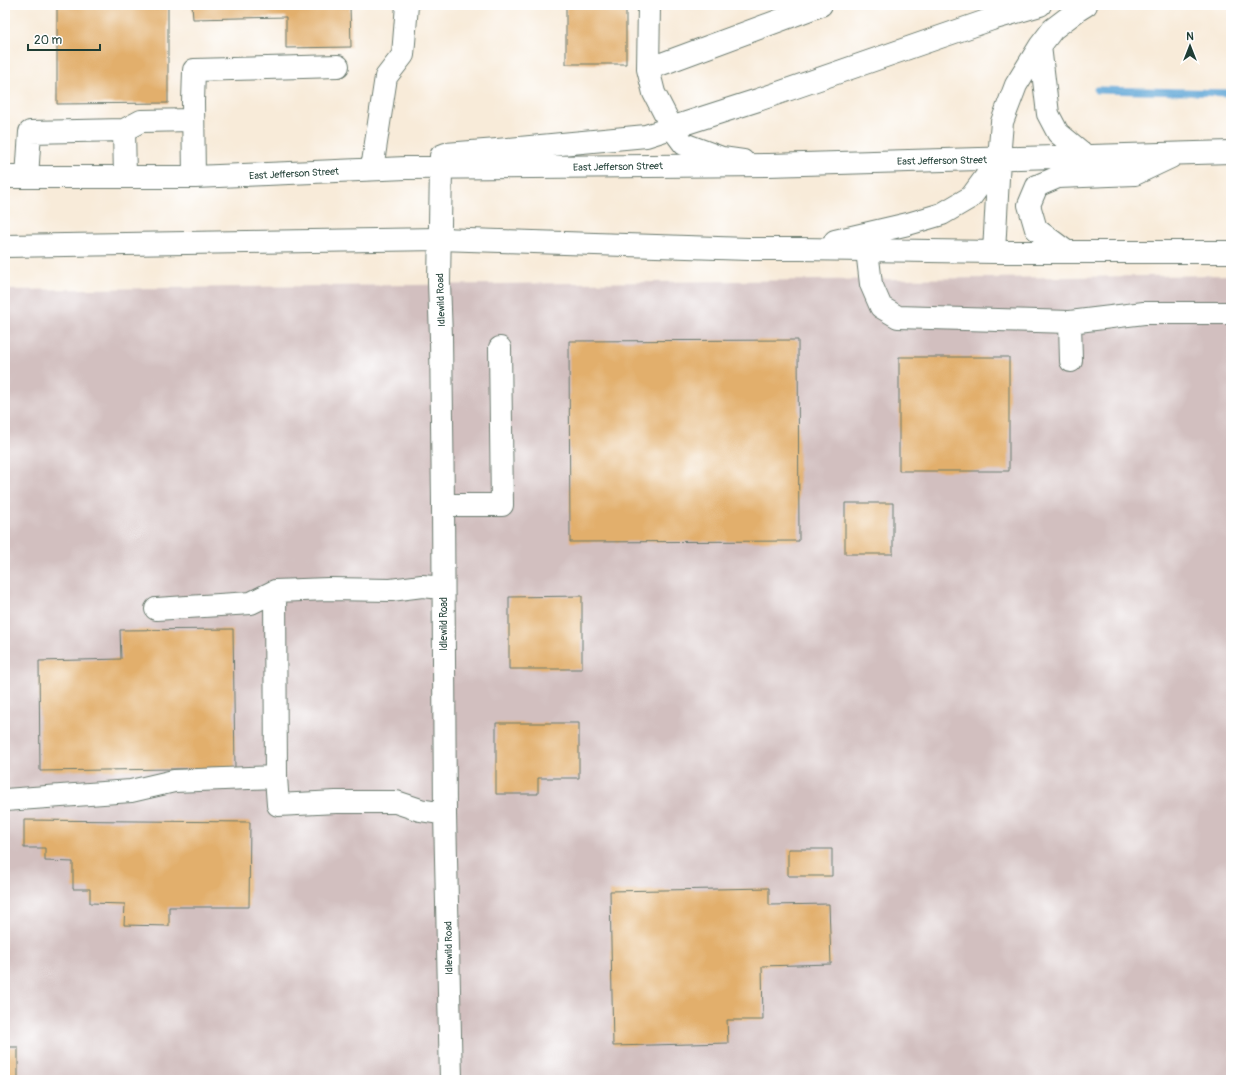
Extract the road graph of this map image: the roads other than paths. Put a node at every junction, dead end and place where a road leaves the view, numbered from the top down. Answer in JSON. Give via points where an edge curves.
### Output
{"nodes":[{"id":1,"x":407,"y":5,"type":"edge"},
{"id":2,"x":649,"y":5,"type":"edge"},
{"id":3,"x":821,"y":5,"type":"edge"},
{"id":4,"x":1040,"y":5,"type":"edge"},
{"id":5,"x":1086,"y":5,"type":"edge"},
{"id":6,"x":1040,"y":46,"type":"junction"},
{"id":7,"x":338,"y":66,"type":"dead end"},
{"id":8,"x":648,"y":69,"type":"junction"},
{"id":9,"x":193,"y":120,"type":"junction"},
{"id":10,"x":672,"y":128,"type":"junction"},
{"id":11,"x":124,"y":130,"type":"junction"},
{"id":12,"x":1231,"y":152,"type":"edge"},
{"id":13,"x":1179,"y":154,"type":"junction"},
{"id":14,"x":1086,"y":156,"type":"junction"},
{"id":15,"x":999,"y":159,"type":"junction"},
{"id":16,"x":768,"y":165,"type":"junction"},
{"id":17,"x":406,"y":168,"type":"junction"},
{"id":18,"x":441,"y":168,"type":"junction"},
{"id":19,"x":372,"y":169,"type":"junction"},
{"id":20,"x":5,"y":177,"type":"edge"},
{"id":21,"x":27,"y":177,"type":"junction"},
{"id":22,"x":125,"y":177,"type":"junction"},
{"id":23,"x":194,"y":177,"type":"junction"},
{"id":24,"x":439,"y":239,"type":"junction"},
{"id":25,"x":5,"y":246,"type":"edge"},
{"id":26,"x":800,"y":249,"type":"junction"},
{"id":27,"x":867,"y":250,"type":"junction"},
{"id":28,"x":994,"y":252,"type":"junction"},
{"id":29,"x":1067,"y":252,"type":"junction"},
{"id":30,"x":1231,"y":252,"type":"edge"},
{"id":31,"x":1231,"y":313,"type":"edge"},
{"id":32,"x":1070,"y":322,"type":"junction"},
{"id":33,"x":500,"y":348,"type":"dead end"},
{"id":34,"x":1072,"y":361,"type":"dead end"},
{"id":35,"x":444,"y":505,"type":"junction"},
{"id":36,"x":443,"y":588,"type":"junction"},
{"id":37,"x":275,"y":591,"type":"junction"},
{"id":38,"x":156,"y":610,"type":"dead end"},
{"id":39,"x":276,"y":777,"type":"junction"},
{"id":40,"x":5,"y":800,"type":"edge"},
{"id":41,"x":445,"y":814,"type":"junction"},
{"id":42,"x":450,"y":1080,"type":"edge"}],
"edges":[{"from":1,"to":19,"type":"main road","via":[[403,55],[386,77]]},
{"from":2,"to":8,"type":"main road"},
{"from":3,"to":8,"type":"main road"},
{"from":4,"to":10,"type":"main road"},
{"from":5,"to":6,"type":"main road","via":[[1053,29]]},
{"from":6,"to":14,"type":"main road","via":[[1048,114],[1058,133]]},
{"from":6,"to":15,"type":"main road","via":[[1016,85],[1002,122]]},
{"from":7,"to":9,"type":"main road","via":[[194,70]]},
{"from":8,"to":10,"type":"main road","via":[[654,93]]},
{"from":9,"to":11,"type":"main road","via":[[141,121]]},
{"from":9,"to":23,"type":"main road"},
{"from":10,"to":16,"type":"main road","via":[[684,144],[722,158]]},
{"from":10,"to":17,"type":"main road","via":[[646,136],[446,154]]},
{"from":11,"to":21,"type":"main road","via":[[30,132]]},
{"from":11,"to":22,"type":"main road"},
{"from":12,"to":13,"type":"main road","name":"East Jefferson Street"},
{"from":13,"to":14,"type":"main road","name":"East Jefferson Street"},
{"from":13,"to":29,"type":"main road","via":[[1135,174],[1058,177],[1037,186],[1029,205],[1036,228]]},
{"from":14,"to":15,"type":"main road","name":"East Jefferson Street"},
{"from":15,"to":16,"type":"main road","name":"East Jefferson Street"},
{"from":15,"to":26,"type":"main road","via":[[971,197],[942,214]]},
{"from":15,"to":28,"type":"main road"},
{"from":16,"to":18,"type":"main road","name":"East Jefferson Street"},
{"from":17,"to":18,"type":"main road","name":"East Jefferson Street"},
{"from":17,"to":19,"type":"main road","name":"East Jefferson Street"},
{"from":18,"to":24,"type":"main road","name":"Idlewild Road"},
{"from":19,"to":23,"type":"main road","name":"East Jefferson Street"},
{"from":20,"to":21,"type":"main road","name":"East Jefferson Street"},
{"from":21,"to":22,"type":"main road","name":"East Jefferson Street"},
{"from":22,"to":23,"type":"main road","name":"East Jefferson Street"},
{"from":24,"to":25,"type":"main road"},
{"from":24,"to":26,"type":"main road"},
{"from":24,"to":35,"type":"main road","name":"Idlewild Road"},
{"from":26,"to":27,"type":"main road"},
{"from":27,"to":28,"type":"main road"},
{"from":27,"to":32,"type":"main road","via":[[871,284],[881,308],[898,317]]},
{"from":28,"to":29,"type":"main road"},
{"from":29,"to":30,"type":"main road"},
{"from":31,"to":32,"type":"main road","via":[[1144,313]]},
{"from":32,"to":34,"type":"main road"},
{"from":33,"to":35,"type":"main road","via":[[502,505]]},
{"from":35,"to":36,"type":"main road","name":"Idlewild Road"},
{"from":36,"to":37,"type":"main road","via":[[422,586],[391,590]]},
{"from":36,"to":41,"type":"main road","name":"Idlewild Road"},
{"from":37,"to":38,"type":"main road","via":[[251,604]]},
{"from":37,"to":39,"type":"main road"},
{"from":39,"to":40,"type":"main road","via":[[174,781],[131,791]]},
{"from":39,"to":41,"type":"main road","via":[[278,805],[396,802],[420,810]]},
{"from":41,"to":42,"type":"main road","name":"Idlewild Road"}]}
